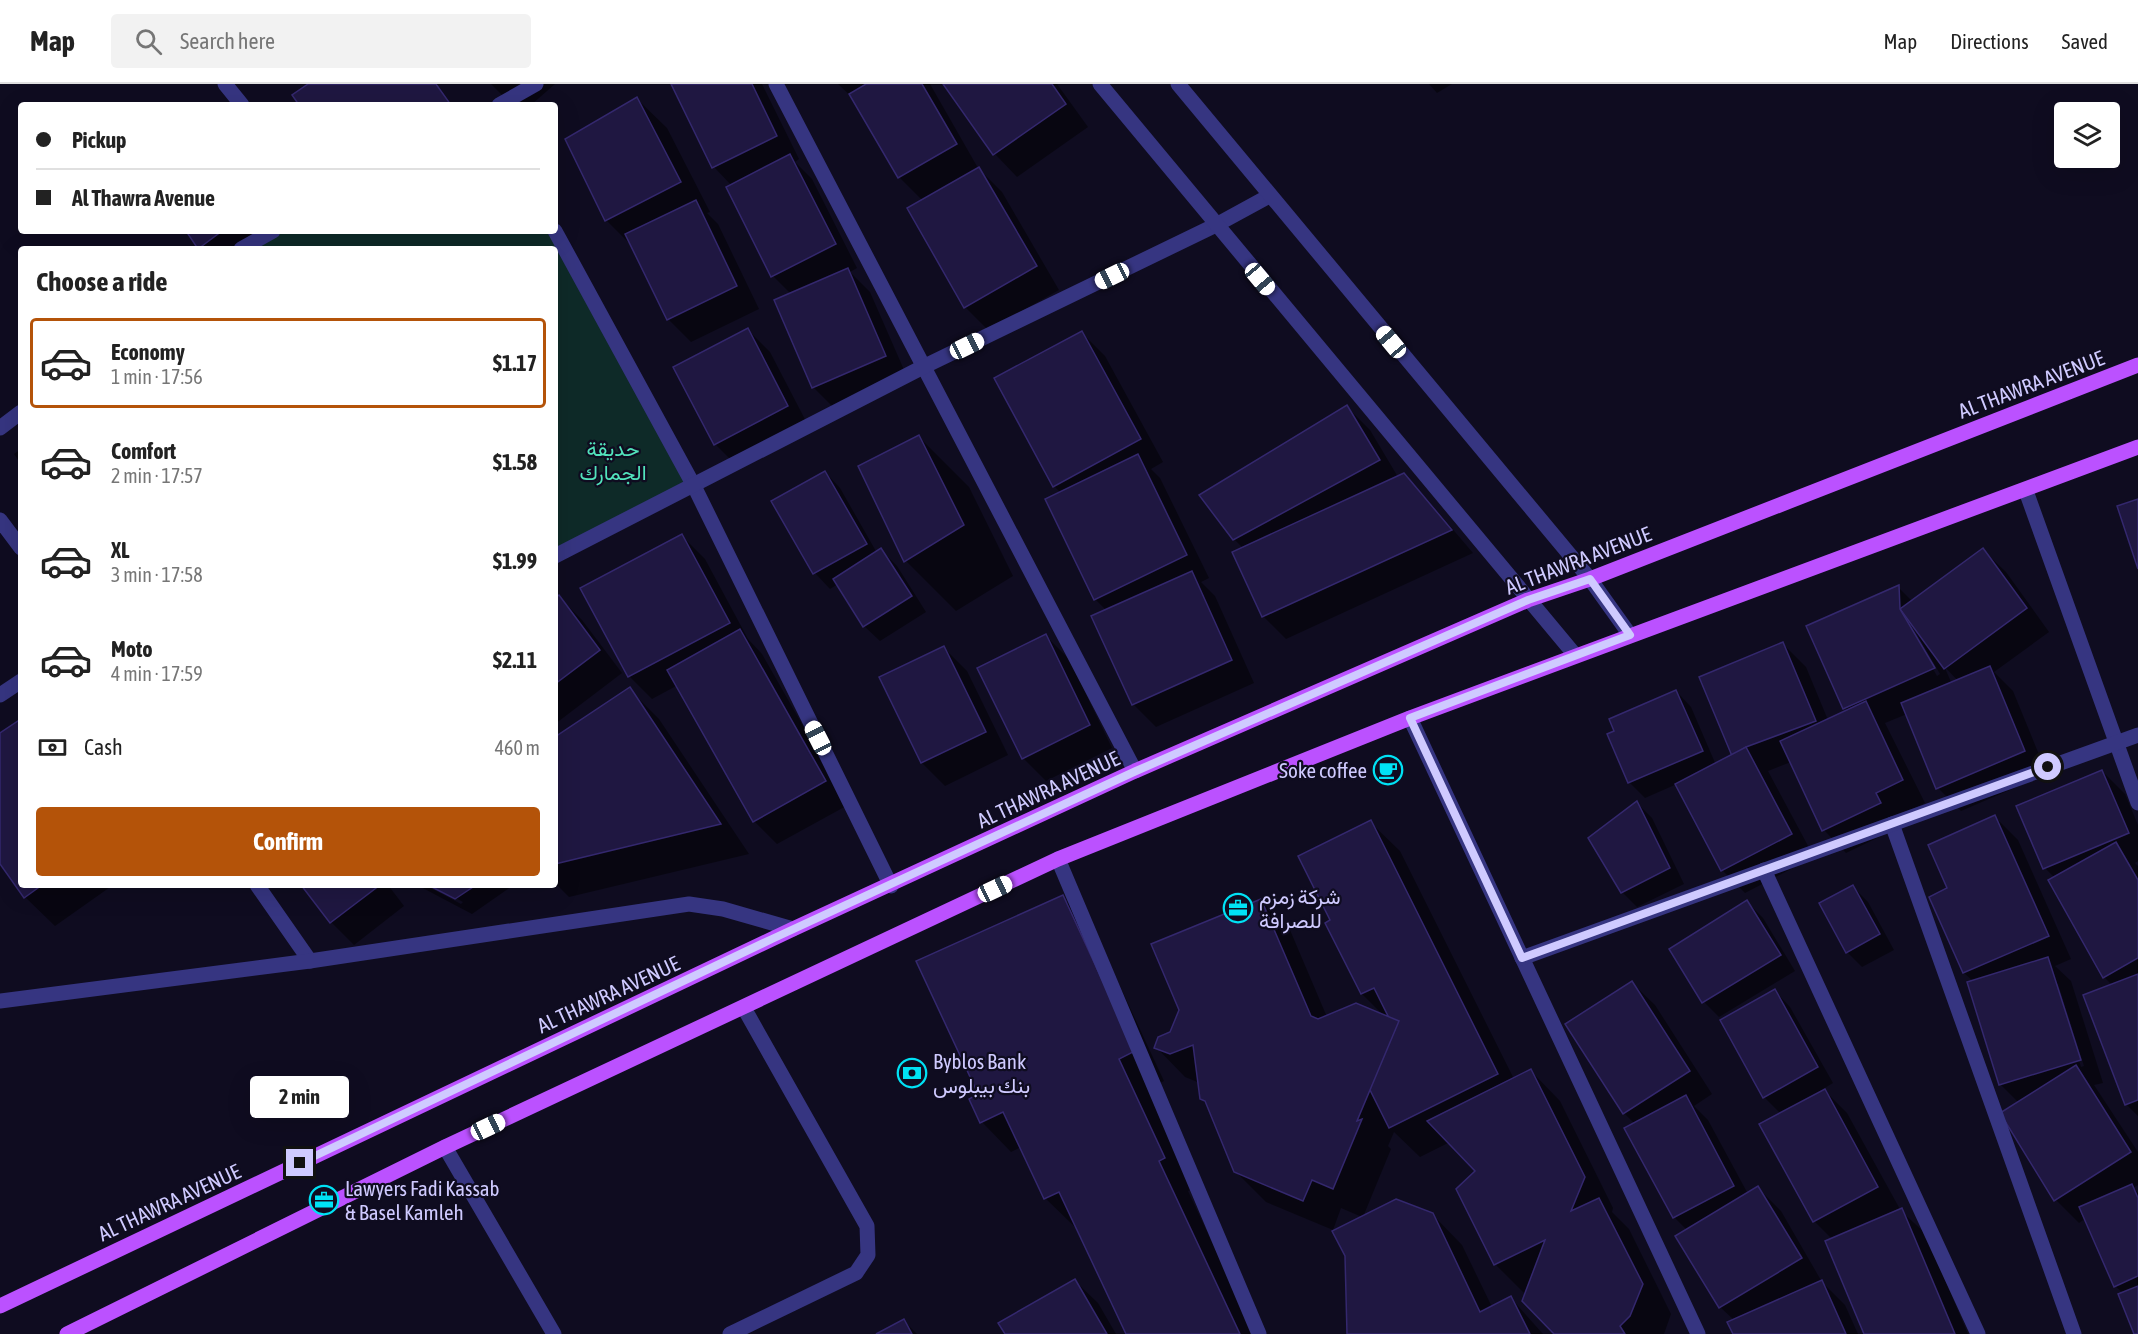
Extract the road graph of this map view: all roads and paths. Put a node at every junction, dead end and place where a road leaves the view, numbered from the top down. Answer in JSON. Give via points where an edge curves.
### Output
{"nodes":[{"id":1,"x":225,"y":84,"type":"edge"},
{"id":2,"x":536,"y":84,"type":"edge"},
{"id":3,"x":776,"y":84,"type":"edge"},
{"id":4,"x":1100,"y":84,"type":"edge"},
{"id":5,"x":1178,"y":84,"type":"edge"},
{"id":6,"x":240,"y":102,"type":"edge"},
{"id":7,"x":504,"y":102,"type":"edge"},
{"id":8,"x":1269,"y":196,"type":"junction"},
{"id":9,"x":1216,"y":225,"type":"junction"},
{"id":10,"x":268,"y":234,"type":"edge"},
{"id":11,"x":557,"y":234,"type":"edge"},
{"id":12,"x":246,"y":246,"type":"edge"},
{"id":13,"x":2138,"y":365,"type":"edge"},
{"id":14,"x":925,"y":366,"type":"junction"},
{"id":15,"x":18,"y":414,"type":"edge"},
{"id":16,"x":0,"y":428,"type":"edge"},
{"id":17,"x":2138,"y":447,"type":"edge"},
{"id":18,"x":694,"y":486,"type":"junction"},
{"id":19,"x":2026,"y":490,"type":"junction"},
{"id":20,"x":0,"y":520,"type":"edge"},
{"id":21,"x":18,"y":544,"type":"edge"},
{"id":22,"x":558,"y":554,"type":"edge"},
{"id":23,"x":1590,"y":579,"type":"junction"},
{"id":24,"x":1528,"y":600,"type":"junction"},
{"id":25,"x":1630,"y":635,"type":"junction"},
{"id":26,"x":1575,"y":655,"type":"junction"},
{"id":27,"x":18,"y":683,"type":"edge"},
{"id":28,"x":0,"y":695,"type":"edge"},
{"id":29,"x":1410,"y":718,"type":"junction"},
{"id":30,"x":2138,"y":735,"type":"edge"},
{"id":31,"x":2115,"y":743,"type":"junction"},
{"id":32,"x":1136,"y":771,"type":"junction"},
{"id":33,"x":2138,"y":803,"type":"edge"},
{"id":34,"x":1892,"y":824,"type":"junction"},
{"id":35,"x":1058,"y":859,"type":"junction"},
{"id":36,"x":1764,"y":870,"type":"junction"},
{"id":37,"x":891,"y":886,"type":"junction"},
{"id":38,"x":259,"y":888,"type":"edge"},
{"id":39,"x":793,"y":929,"type":"junction"},
{"id":40,"x":1522,"y":958,"type":"junction"},
{"id":41,"x":310,"y":961,"type":"junction"},
{"id":42,"x":0,"y":1001,"type":"edge"},
{"id":43,"x":744,"y":1008,"type":"junction"},
{"id":44,"x":446,"y":1147,"type":"junction"},
{"id":45,"x":0,"y":1306,"type":"edge"},
{"id":46,"x":67,"y":1334,"type":"edge"},
{"id":47,"x":554,"y":1334,"type":"edge"},
{"id":48,"x":730,"y":1334,"type":"edge"},
{"id":49,"x":1259,"y":1334,"type":"edge"},
{"id":50,"x":1698,"y":1334,"type":"edge"},
{"id":51,"x":1978,"y":1334,"type":"edge"},
{"id":52,"x":2074,"y":1334,"type":"edge"}],
"edges":[{"from":1,"to":6,"type":"street"},
{"from":2,"to":7,"type":"street"},
{"from":3,"to":14,"type":"street"},
{"from":4,"to":9,"type":"street"},
{"from":5,"to":8,"type":"street"},
{"from":8,"to":9,"type":"street"},
{"from":8,"to":23,"type":"street"},
{"from":9,"to":14,"type":"street"},
{"from":9,"to":24,"type":"street"},
{"from":10,"to":12,"type":"street"},
{"from":11,"to":18,"type":"street"},
{"from":13,"to":23,"type":"main road","name":"AL THAWRA AVENUE"},
{"from":14,"to":18,"type":"street"},
{"from":14,"to":32,"type":"street"},
{"from":15,"to":16,"type":"street"},
{"from":17,"to":19,"type":"main road"},
{"from":18,"to":22,"type":"street"},
{"from":18,"to":37,"type":"street"},
{"from":19,"to":25,"type":"main road"},
{"from":19,"to":31,"type":"street"},
{"from":20,"to":21,"type":"street"},
{"from":23,"to":24,"type":"main road","name":"AL THAWRA AVENUE"},
{"from":23,"to":25,"type":"street"},
{"from":24,"to":26,"type":"street"},
{"from":24,"to":32,"type":"main road","name":"AL THAWRA AVENUE"},
{"from":25,"to":26,"type":"main road"},
{"from":26,"to":29,"type":"main road"},
{"from":27,"to":28,"type":"street"},
{"from":29,"to":35,"type":"main road"},
{"from":29,"to":40,"type":"street"},
{"from":30,"to":31,"type":"street"},
{"from":31,"to":33,"type":"street"},
{"from":31,"to":34,"type":"street"},
{"from":32,"to":37,"type":"main road","name":"AL THAWRA AVENUE"},
{"from":34,"to":36,"type":"street"},
{"from":34,"to":52,"type":"street"},
{"from":35,"to":43,"type":"main road"},
{"from":35,"to":49,"type":"street"},
{"from":36,"to":40,"type":"street"},
{"from":36,"to":51,"type":"street"},
{"from":37,"to":39,"type":"main road","name":"AL THAWRA AVENUE"},
{"from":38,"to":41,"type":"street"},
{"from":39,"to":41,"type":"street","via":[[723,909],[689,904]]},
{"from":39,"to":45,"type":"main road","name":"AL THAWRA AVENUE"},
{"from":40,"to":50,"type":"street"},
{"from":41,"to":42,"type":"street"},
{"from":43,"to":44,"type":"main road"},
{"from":43,"to":48,"type":"street","via":[[867,1226],[868,1254],[856,1273]]},
{"from":44,"to":46,"type":"main road"},
{"from":44,"to":47,"type":"street"}]}
